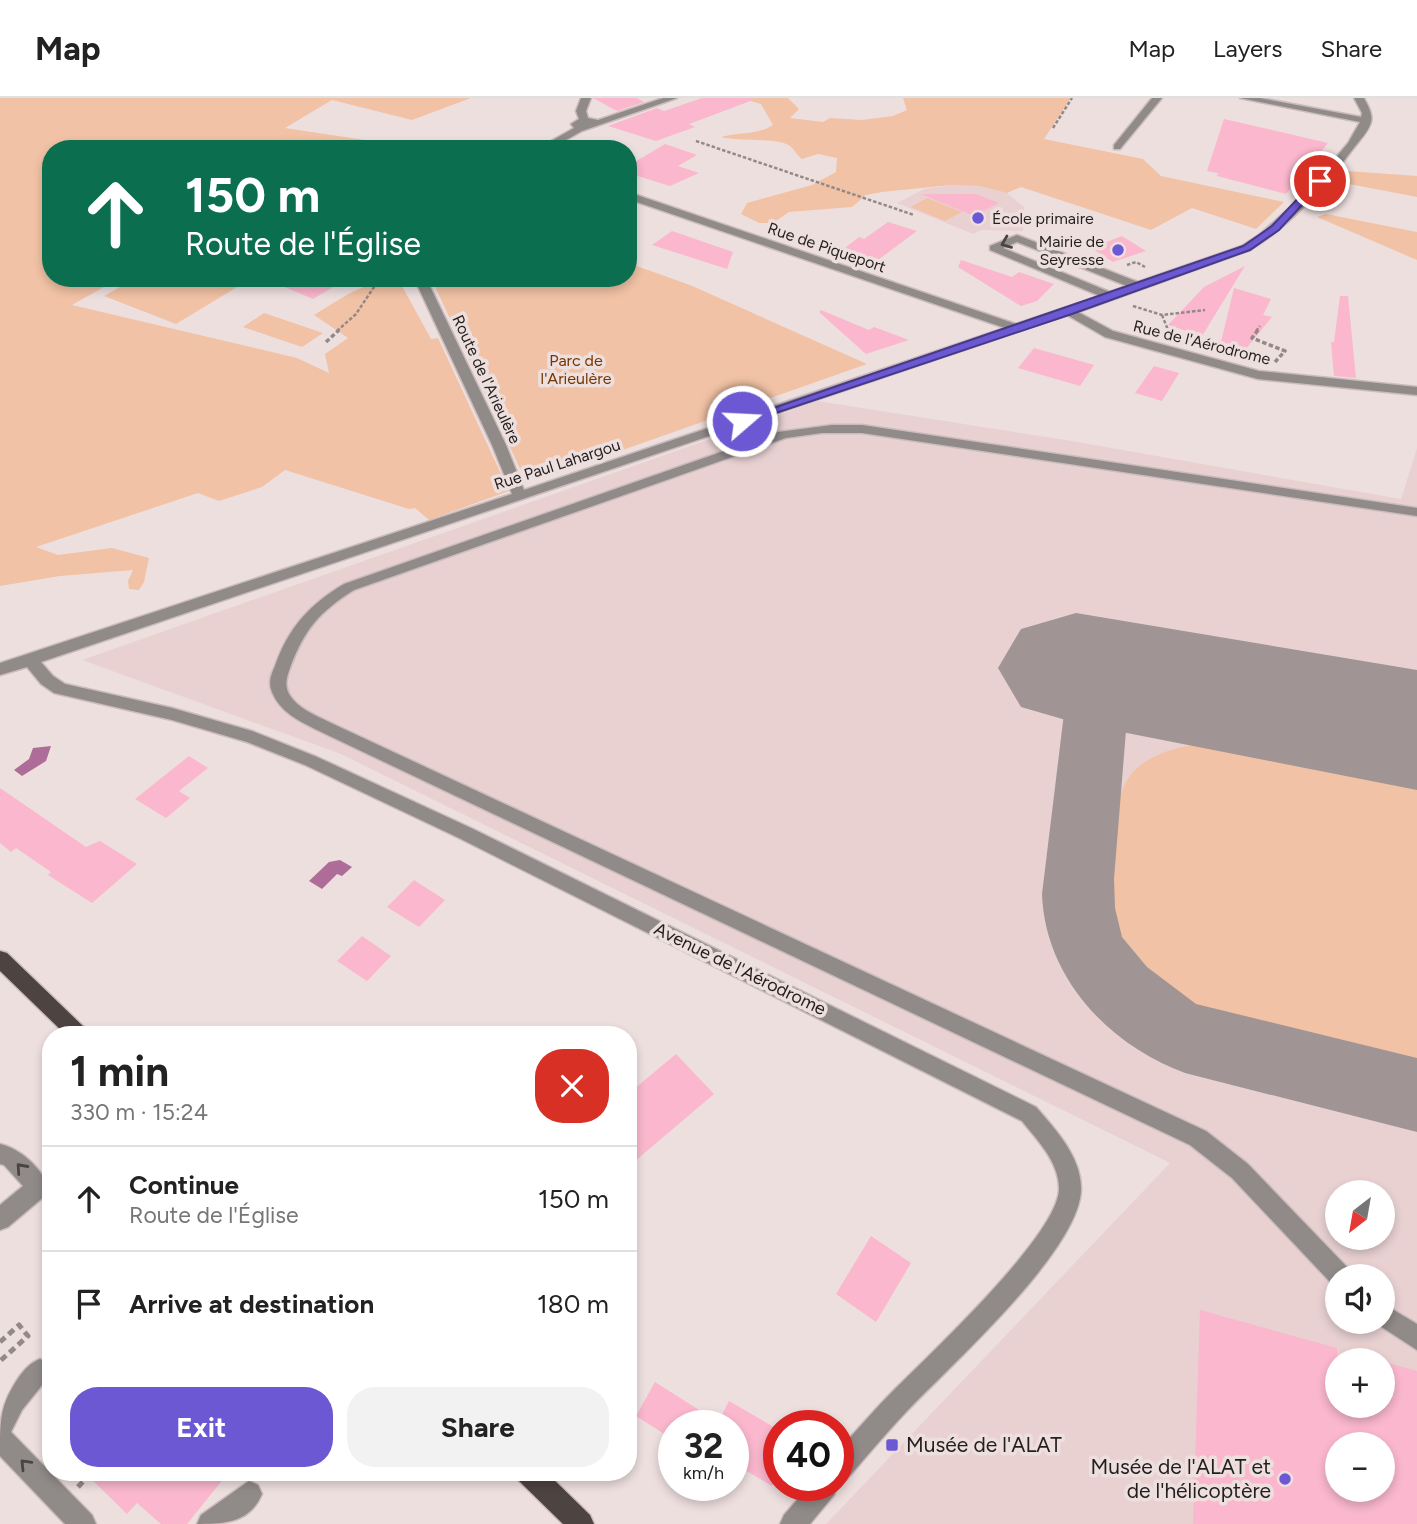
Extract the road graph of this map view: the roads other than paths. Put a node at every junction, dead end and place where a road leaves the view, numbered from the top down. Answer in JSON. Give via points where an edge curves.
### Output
{"nodes":[{"id":1,"x":586,"y":98,"type":"edge"},
{"id":2,"x":672,"y":98,"type":"edge"},
{"id":3,"x":1157,"y":98,"type":"edge"},
{"id":4,"x":1245,"y":98,"type":"edge"},
{"id":5,"x":1359,"y":98,"type":"edge"},
{"id":6,"x":1367,"y":121,"type":"junction"},
{"id":7,"x":582,"y":124,"type":"junction"},
{"id":8,"x":556,"y":140,"type":"edge"},
{"id":9,"x":1117,"y":147,"type":"dead end"},
{"id":10,"x":637,"y":198,"type":"edge"},
{"id":11,"x":1138,"y":286,"type":"junction"},
{"id":12,"x":424,"y":287,"type":"edge"},
{"id":13,"x":1110,"y":296,"type":"junction"},
{"id":14,"x":1069,"y":311,"type":"junction"},
{"id":15,"x":1014,"y":328,"type":"junction"},
{"id":16,"x":1417,"y":391,"type":"edge"},
{"id":17,"x":519,"y":495,"type":"junction"},
{"id":18,"x":1417,"y":512,"type":"edge"},
{"id":19,"x":31,"y":661,"type":"junction"},
{"id":20,"x":0,"y":669,"type":"edge"},
{"id":21,"x":0,"y":959,"type":"edge"},
{"id":22,"x":70,"y":1026,"type":"edge"},
{"id":23,"x":0,"y":1154,"type":"edge"},
{"id":24,"x":0,"y":1219,"type":"edge"},
{"id":25,"x":1329,"y":1264,"type":"edge"},
{"id":26,"x":1395,"y":1323,"type":"edge"},
{"id":27,"x":1417,"y":1338,"type":"edge"},
{"id":28,"x":40,"y":1371,"type":"dead end"},
{"id":29,"x":0,"y":1428,"type":"edge"},
{"id":30,"x":0,"y":1438,"type":"edge"},
{"id":31,"x":854,"y":1451,"type":"edge"},
{"id":32,"x":537,"y":1481,"type":"edge"},
{"id":33,"x":249,"y":1494,"type":"dead end"},
{"id":34,"x":812,"y":1501,"type":"edge"},
{"id":35,"x":83,"y":1524,"type":"edge"},
{"id":36,"x":210,"y":1524,"type":"edge"},
{"id":37,"x":581,"y":1524,"type":"edge"},
{"id":38,"x":793,"y":1524,"type":"edge"}],
"edges":[{"from":1,"to":7,"type":"street"},
{"from":2,"to":7,"type":"street","via":[[594,127]]},
{"from":3,"to":9,"type":"street"},
{"from":4,"to":6,"type":"street"},
{"from":5,"to":6,"type":"street"},
{"from":6,"to":11,"type":"street","name":"Rue Paul Lahargou","via":[[1302,201],[1262,240]]},
{"from":7,"to":8,"type":"street"},
{"from":10,"to":15,"type":"street","name":"Rue de Piqueport"},
{"from":11,"to":13,"type":"street","name":"Rue Paul Lahargou"},
{"from":11,"to":13,"type":"street","one_way":true,"via":[[1017,239],[994,248]]},
{"from":12,"to":17,"type":"street","name":"Route de l'Arieulère"},
{"from":13,"to":14,"type":"street","name":"Rue Paul Lahargou"},
{"from":14,"to":15,"type":"street","name":"Rue Paul Lahargou"},
{"from":14,"to":16,"type":"street","name":"Rue de l'Aérodrome","via":[[1109,334],[1263,375]]},
{"from":15,"to":17,"type":"street","name":"Rue Paul Lahargou"},
{"from":17,"to":19,"type":"street","name":"Rue Paul Lahargou"},
{"from":18,"to":25,"type":"street","via":[[874,431],[808,429],[349,587],[307,618],[285,655],[278,682],[296,713],[1198,1138],[1240,1171]]},
{"from":19,"to":20,"type":"street","name":"Rue Paul Lahargou"},
{"from":19,"to":31,"type":"street","name":"Avenue de l'Aérodrome","via":[[60,689],[172,713],[253,737],[311,761],[1029,1114],[1061,1153],[1070,1193],[1062,1221],[1023,1273]]},
{"from":21,"to":22,"type":"main road"},
{"from":24,"to":23,"type":"street","one_way":true,"via":[[38,1187],[11,1157]]},
{"from":26,"to":27,"type":"street"},
{"from":28,"to":29,"type":"street","via":[[13,1401]]},
{"from":35,"to":30,"type":"street","one_way":true},
{"from":32,"to":37,"type":"main road"},
{"from":33,"to":36,"type":"street"},
{"from":34,"to":38,"type":"street"}]}
